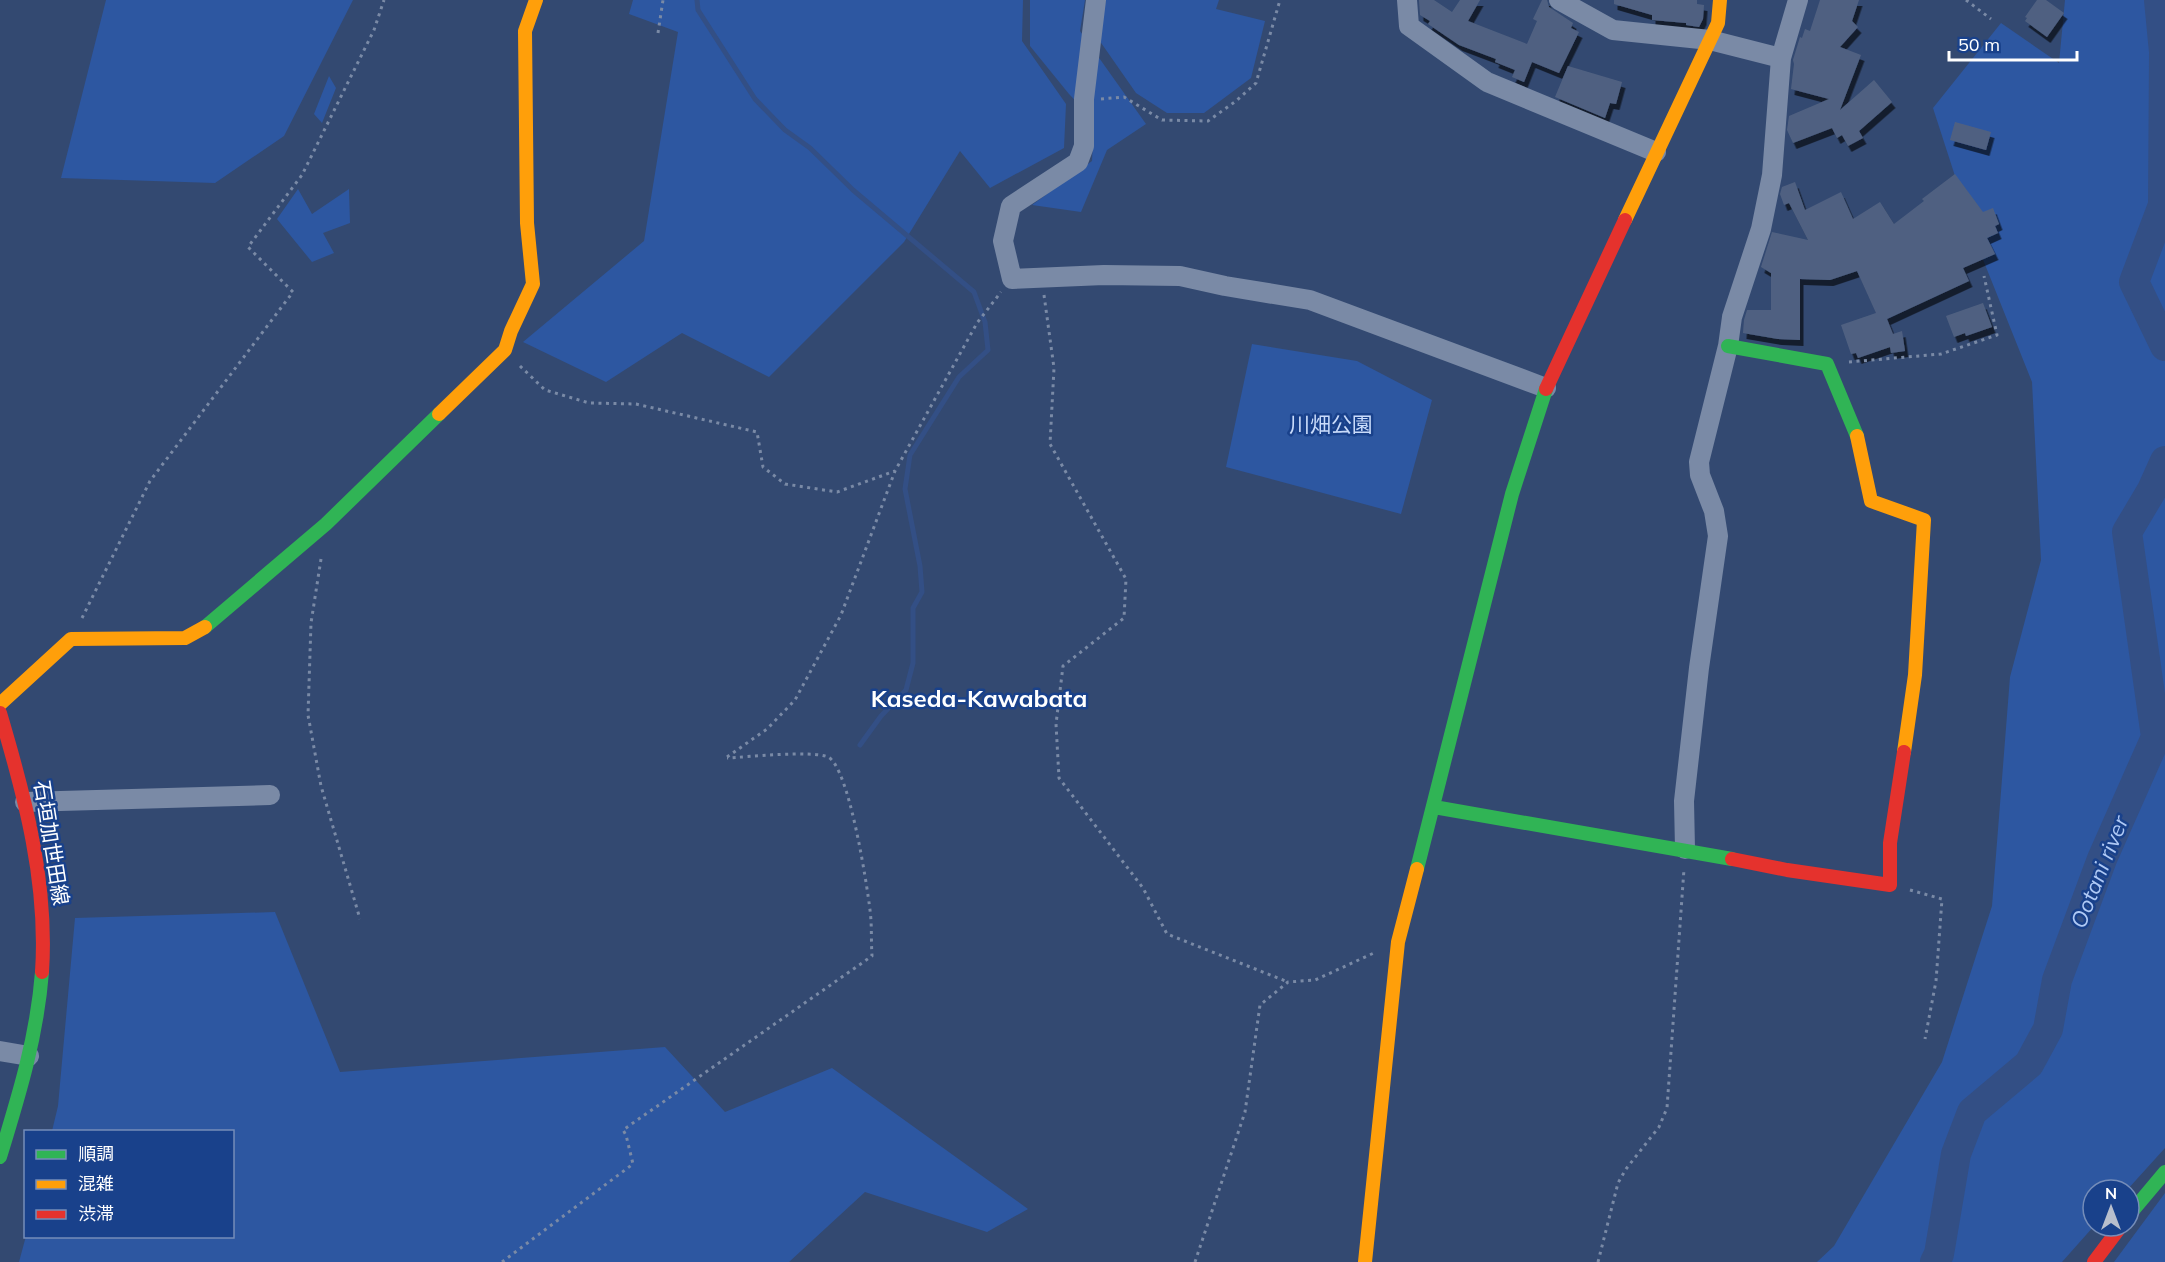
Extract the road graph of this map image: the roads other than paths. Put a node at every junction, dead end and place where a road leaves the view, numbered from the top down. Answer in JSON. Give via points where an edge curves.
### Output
{"nodes":[{"id":1,"x":536,"y":0,"type":"edge"},
{"id":2,"x":1096,"y":0,"type":"edge"},
{"id":3,"x":1407,"y":0,"type":"edge"},
{"id":4,"x":1558,"y":0,"type":"edge"},
{"id":5,"x":1720,"y":0,"type":"edge"},
{"id":6,"x":1798,"y":0,"type":"edge"},
{"id":7,"x":1710,"y":40,"type":"junction"},
{"id":8,"x":1781,"y":58,"type":"junction"},
{"id":9,"x":1656,"y":153,"type":"junction"},
{"id":10,"x":1728,"y":346,"type":"junction"},
{"id":11,"x":1546,"y":388,"type":"junction"},
{"id":12,"x":0,"y":704,"type":"edge"},
{"id":13,"x":0,"y":713,"type":"edge"},
{"id":14,"x":3,"y":736,"type":"edge"},
{"id":15,"x":270,"y":795,"type":"dead end"},
{"id":16,"x":25,"y":802,"type":"junction"},
{"id":17,"x":1434,"y":807,"type":"junction"},
{"id":18,"x":1685,"y":849,"type":"junction"},
{"id":19,"x":0,"y":1051,"type":"edge"},
{"id":20,"x":30,"y":1056,"type":"junction"},
{"id":21,"x":0,"y":1157,"type":"edge"},
{"id":22,"x":2165,"y":1172,"type":"edge"},
{"id":23,"x":2141,"y":1201,"type":"edge"},
{"id":24,"x":2112,"y":1238,"type":"edge"},
{"id":25,"x":1365,"y":1262,"type":"edge"},
{"id":26,"x":2094,"y":1262,"type":"edge"}],
"edges":[{"from":1,"to":12,"type":"street","via":[[525,31],[526,223],[533,284],[505,350],[326,524],[209,625],[185,638],[70,639]]},
{"from":2,"to":11,"type":"street","via":[[1084,99],[1084,146],[1078,162],[1011,206],[1003,241],[1012,279],[1180,276],[1310,300]]},
{"from":3,"to":9,"type":"street","via":[[1409,26],[1486,82]]},
{"from":4,"to":7,"type":"street","via":[[1613,30]]},
{"from":5,"to":7,"type":"street","via":[[1718,23]]},
{"from":6,"to":8,"type":"street"},
{"from":7,"to":8,"type":"street"},
{"from":7,"to":9,"type":"street"},
{"from":8,"to":10,"type":"street","via":[[1772,176],[1761,229],[1732,318]]},
{"from":9,"to":11,"type":"street"},
{"from":10,"to":18,"type":"street","via":[[1699,462],[1718,536],[1684,801]]},
{"from":10,"to":18,"type":"street","via":[[1827,364],[1857,437],[1871,501],[1924,520],[1916,675],[1890,843],[1890,885],[1787,870]]},
{"from":11,"to":17,"type":"street","via":[[1512,494]]},
{"from":13,"to":14,"type":"street","name":"石垣加世田線"},
{"from":14,"to":16,"type":"street","name":"石垣加世田線"},
{"from":15,"to":16,"type":"street"},
{"from":16,"to":20,"type":"street","name":"石垣加世田線","via":[[40,884],[42,929],[42,967]]},
{"from":17,"to":18,"type":"street"},
{"from":17,"to":25,"type":"street","via":[[1398,942]]},
{"from":19,"to":20,"type":"street"},
{"from":20,"to":21,"type":"street","name":"石垣加世田線"},
{"from":22,"to":23,"type":"street"},
{"from":24,"to":26,"type":"street"}]}
